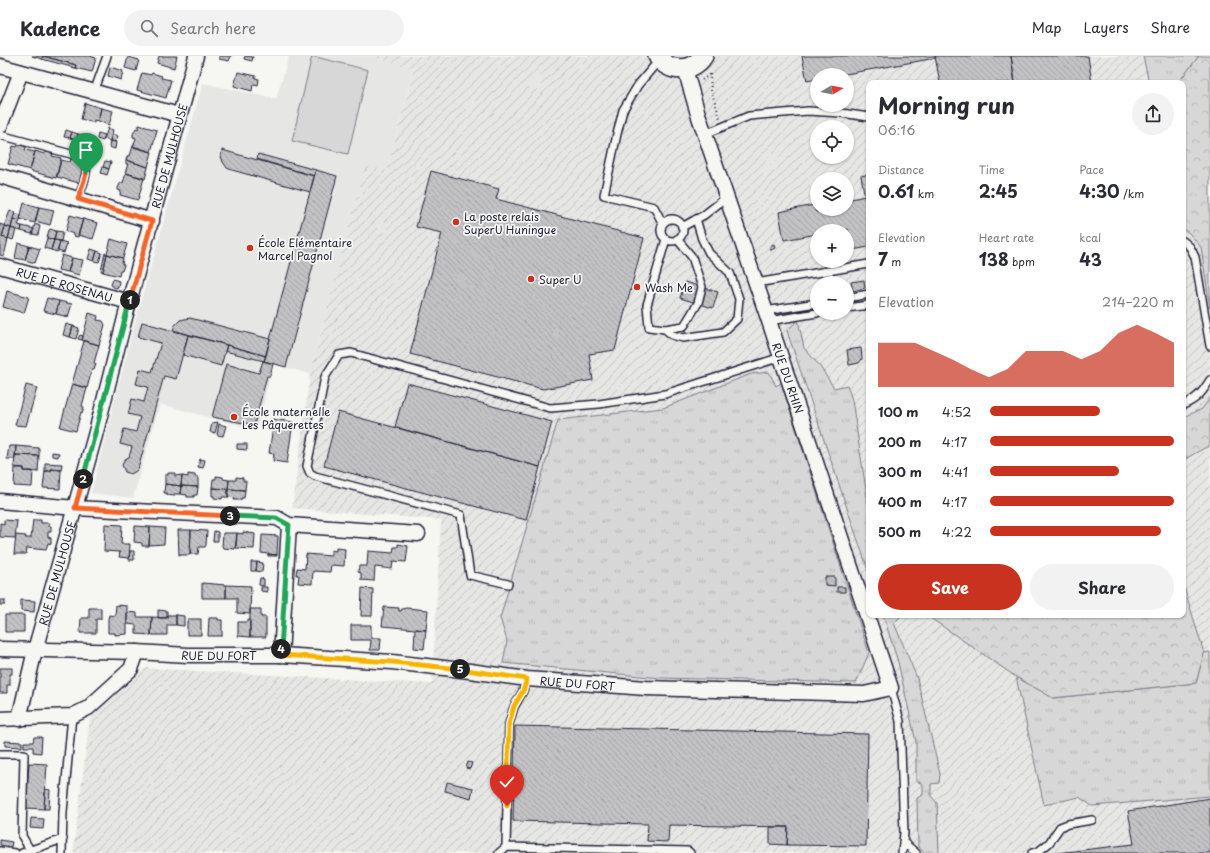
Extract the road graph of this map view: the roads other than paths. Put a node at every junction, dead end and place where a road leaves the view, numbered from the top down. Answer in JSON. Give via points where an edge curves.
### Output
{"nodes":[{"id":1,"x":107,"y":56,"type":"edge"},
{"id":2,"x":196,"y":56,"type":"edge"},
{"id":3,"x":659,"y":58,"type":"edge"},
{"id":4,"x":707,"y":62,"type":"edge"},
{"id":5,"x":0,"y":66,"type":"edge"},
{"id":6,"x":685,"y":69,"type":"junction"},
{"id":7,"x":21,"y":72,"type":"junction"},
{"id":8,"x":94,"y":92,"type":"junction"},
{"id":9,"x":179,"y":115,"type":"junction"},
{"id":10,"x":866,"y":117,"type":"edge"},
{"id":11,"x":0,"y":126,"type":"edge"},
{"id":12,"x":705,"y":134,"type":"junction"},
{"id":13,"x":0,"y":135,"type":"edge"},
{"id":14,"x":0,"y":176,"type":"edge"},
{"id":15,"x":727,"y":197,"type":"junction"},
{"id":16,"x":78,"y":199,"type":"junction"},
{"id":17,"x":696,"y":219,"type":"junction"},
{"id":18,"x":152,"y":221,"type":"junction"},
{"id":19,"x":663,"y":224,"type":"junction"},
{"id":20,"x":682,"y":226,"type":"junction"},
{"id":21,"x":666,"y":239,"type":"junction"},
{"id":22,"x":677,"y":239,"type":"junction"},
{"id":23,"x":1186,"y":244,"type":"edge"},
{"id":24,"x":866,"y":265,"type":"edge"},
{"id":25,"x":0,"y":266,"type":"edge"},
{"id":26,"x":756,"y":283,"type":"junction"},
{"id":27,"x":866,"y":295,"type":"edge"},
{"id":28,"x":854,"y":297,"type":"edge"},
{"id":29,"x":129,"y":302,"type":"junction"},
{"id":30,"x":810,"y":305,"type":"edge"},
{"id":31,"x":866,"y":305,"type":"edge"},
{"id":32,"x":854,"y":307,"type":"edge"},
{"id":33,"x":810,"y":313,"type":"edge"},
{"id":34,"x":767,"y":316,"type":"junction"},
{"id":35,"x":665,"y":329,"type":"junction"},
{"id":36,"x":1210,"y":346,"type":"edge"},
{"id":37,"x":781,"y":357,"type":"junction"},
{"id":38,"x":1210,"y":380,"type":"edge"},
{"id":39,"x":1186,"y":404,"type":"edge"},
{"id":40,"x":0,"y":501,"type":"edge"},
{"id":41,"x":75,"y":508,"type":"junction"},
{"id":42,"x":289,"y":525,"type":"junction"},
{"id":43,"x":418,"y":534,"type":"dead end"},
{"id":44,"x":508,"y":584,"type":"dead end"},
{"id":45,"x":866,"y":613,"type":"edge"},
{"id":46,"x":868,"y":618,"type":"edge"},
{"id":47,"x":0,"y":649,"type":"edge"},
{"id":48,"x":35,"y":650,"type":"junction"},
{"id":49,"x":137,"y":652,"type":"junction"},
{"id":50,"x":281,"y":655,"type":"junction"},
{"id":51,"x":527,"y":679,"type":"junction"},
{"id":52,"x":891,"y":688,"type":"junction"},
{"id":53,"x":72,"y":716,"type":"junction"},
{"id":54,"x":0,"y":719,"type":"edge"},
{"id":55,"x":19,"y":719,"type":"junction"},
{"id":56,"x":0,"y":754,"type":"edge"},
{"id":57,"x":1092,"y":820,"type":"dead end"},
{"id":58,"x":63,"y":839,"type":"junction"},
{"id":59,"x":903,"y":842,"type":"junction"},
{"id":60,"x":506,"y":847,"type":"junction"},
{"id":61,"x":30,"y":850,"type":"junction"},
{"id":62,"x":0,"y":851,"type":"edge"},
{"id":63,"x":15,"y":853,"type":"edge"},
{"id":64,"x":22,"y":853,"type":"edge"},
{"id":65,"x":62,"y":853,"type":"edge"},
{"id":66,"x":499,"y":853,"type":"edge"},
{"id":67,"x":690,"y":853,"type":"edge"},
{"id":68,"x":902,"y":853,"type":"edge"},
{"id":69,"x":916,"y":853,"type":"edge"},
{"id":70,"x":1032,"y":853,"type":"edge"}],
"edges":[{"from":1,"to":8,"type":"lane"},
{"from":2,"to":9,"type":"street","name":"RUE DE MULHOUSE"},
{"from":3,"to":6,"type":"main road","via":[[671,67]]},
{"from":3,"to":19,"type":"lane","via":[[623,110],[604,195],[654,207]]},
{"from":4,"to":6,"type":"main road","via":[[700,61]]},
{"from":5,"to":7,"type":"street"},
{"from":6,"to":12,"type":"street","name":"RUE DU RHIN"},
{"from":7,"to":8,"type":"street"},
{"from":7,"to":11,"type":"street"},
{"from":8,"to":9,"type":"street"},
{"from":9,"to":18,"type":"street","name":"RUE DE MULHOUSE"},
{"from":10,"to":12,"type":"lane","via":[[808,111],[749,116]]},
{"from":12,"to":15,"type":"street","name":"RUE DU RHIN"},
{"from":13,"to":16,"type":"lane","via":[[82,157],[87,165]]},
{"from":14,"to":16,"type":"street"},
{"from":15,"to":17,"type":"lane"},
{"from":15,"to":26,"type":"street","name":"RUE DU RHIN"},
{"from":16,"to":18,"type":"street"},
{"from":17,"to":20,"type":"lane"},
{"from":17,"to":35,"type":"lane","via":[[709,253],[730,273],[739,299],[737,319],[723,332],[683,338],[672,335]]},
{"from":18,"to":29,"type":"street","name":"RUE DE MULHOUSE"},
{"from":19,"to":20,"type":"lane","via":[[668,219],[675,219]]},
{"from":19,"to":21,"type":"lane","via":[[662,234]]},
{"from":20,"to":22,"type":"lane","via":[[682,234]]},
{"from":21,"to":22,"type":"lane"},
{"from":21,"to":35,"type":"lane","via":[[647,305],[649,327]]},
{"from":22,"to":35,"type":"lane","via":[[692,257],[702,287],[698,303],[684,326]]},
{"from":23,"to":36,"type":"lane","via":[[1195,256]]},
{"from":24,"to":26,"type":"lane"},
{"from":25,"to":29,"type":"street","name":"RUE DE ROSENAU"},
{"from":26,"to":34,"type":"street","name":"RUE DU RHIN"},
{"from":27,"to":28,"type":"lane"},
{"from":29,"to":41,"type":"street","name":"RUE DE MULHOUSE"},
{"from":30,"to":34,"type":"lane"},
{"from":31,"to":32,"type":"lane"},
{"from":33,"to":34,"type":"lane"},
{"from":34,"to":37,"type":"street","name":"RUE DU RHIN"},
{"from":37,"to":44,"type":"lane","via":[[665,394],[550,408],[351,353],[339,355],[325,378],[307,466],[310,473],[461,515],[470,575]]},
{"from":37,"to":45,"type":"street","name":"RUE DU RHIN"},
{"from":38,"to":39,"type":"lane","via":[[1194,401]]},
{"from":40,"to":41,"type":"street"},
{"from":41,"to":42,"type":"street","via":[[276,518]]},
{"from":41,"to":48,"type":"street","name":"RUE DE MULHOUSE"},
{"from":42,"to":43,"type":"street"},
{"from":42,"to":50,"type":"street"},
{"from":46,"to":52,"type":"street","name":"RUE DU RHIN"},
{"from":47,"to":48,"type":"street","name":"RUE DU FORT"},
{"from":48,"to":49,"type":"street","name":"RUE DU FORT"},
{"from":48,"to":55,"type":"street","name":"RUE DE MULHOUSE"},
{"from":49,"to":50,"type":"street","name":"RUE DU FORT"},
{"from":49,"to":53,"type":"street","via":[[131,669],[88,708]]},
{"from":50,"to":51,"type":"street","name":"RUE DU FORT","via":[[392,662]]},
{"from":51,"to":52,"type":"street","name":"RUE DU FORT","via":[[646,688],[864,694]]},
{"from":51,"to":60,"type":"lane","via":[[514,706],[509,724]]},
{"from":52,"to":59,"type":"lane","via":[[900,721]]},
{"from":53,"to":55,"type":"street"},
{"from":53,"to":58,"type":"lane"},
{"from":54,"to":55,"type":"street"},
{"from":56,"to":61,"type":"lane","via":[[24,754],[22,836]]},
{"from":57,"to":70,"type":"lane","via":[[1060,827],[1049,843]]},
{"from":58,"to":61,"type":"lane"},
{"from":58,"to":65,"type":"lane"},
{"from":59,"to":68,"type":"lane"},
{"from":59,"to":69,"type":"lane"},
{"from":60,"to":66,"type":"lane"},
{"from":60,"to":67,"type":"lane"},
{"from":61,"to":64,"type":"lane"},
{"from":62,"to":63,"type":"lane"}]}
